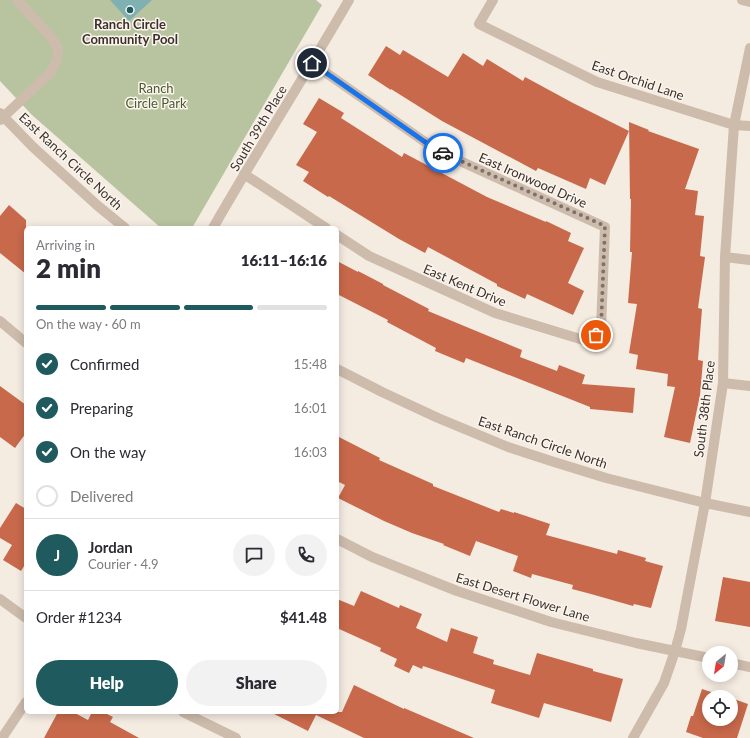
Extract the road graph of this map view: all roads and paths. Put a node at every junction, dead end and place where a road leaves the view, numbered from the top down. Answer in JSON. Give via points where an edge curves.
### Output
{"nodes":[{"id":1,"x":16,"y":0,"type":"edge"},
{"id":2,"x":349,"y":0,"type":"edge"},
{"id":3,"x":493,"y":0,"type":"edge"},
{"id":4,"x":742,"y":0,"type":"edge"},
{"id":5,"x":750,"y":2,"type":"edge"},
{"id":6,"x":750,"y":48,"type":"edge"},
{"id":7,"x":312,"y":63,"type":"junction"},
{"id":8,"x":1,"y":116,"type":"edge"},
{"id":9,"x":734,"y":125,"type":"junction"},
{"id":10,"x":750,"y":126,"type":"edge"},
{"id":11,"x":244,"y":174,"type":"junction"},
{"id":12,"x":123,"y":226,"type":"edge"},
{"id":13,"x":214,"y":226,"type":"edge"},
{"id":14,"x":323,"y":226,"type":"edge"},
{"id":15,"x":339,"y":236,"type":"edge"},
{"id":16,"x":725,"y":257,"type":"junction"},
{"id":17,"x":750,"y":260,"type":"edge"},
{"id":18,"x":0,"y":321,"type":"edge"},
{"id":19,"x":24,"y":340,"type":"edge"},
{"id":20,"x":590,"y":342,"type":"joint"},
{"id":21,"x":339,"y":370,"type":"edge"},
{"id":22,"x":723,"y":383,"type":"junction"},
{"id":23,"x":750,"y":386,"type":"edge"},
{"id":24,"x":705,"y":503,"type":"junction"},
{"id":25,"x":750,"y":512,"type":"edge"},
{"id":26,"x":339,"y":540,"type":"edge"},
{"id":27,"x":0,"y":600,"type":"edge"},
{"id":28,"x":24,"y":617,"type":"edge"},
{"id":29,"x":675,"y":651,"type":"junction"},
{"id":30,"x":702,"y":657,"type":"edge"},
{"id":31,"x":738,"y":664,"type":"edge"},
{"id":32,"x":750,"y":667,"type":"edge"},
{"id":33,"x":24,"y":705,"type":"edge"},
{"id":34,"x":186,"y":714,"type":"edge"},
{"id":35,"x":2,"y":738,"type":"edge"},
{"id":36,"x":236,"y":738,"type":"edge"},
{"id":37,"x":633,"y":738,"type":"edge"}],
"edges":[{"from":1,"to":8,"type":"street","via":[[50,36],[58,48],[57,59],[51,72]]},
{"from":2,"to":7,"type":"street","name":"South 39th Place"},
{"from":3,"to":9,"type":"street","name":"East Orchid Lane","via":[[479,24],[597,82]]},
{"from":4,"to":5,"type":"street"},
{"from":6,"to":9,"type":"street","name":"South 38th Place"},
{"from":7,"to":11,"type":"street","name":"South 39th Place"},
{"from":7,"to":20,"type":"street","name":"East Ironwood Drive","via":[[438,151],[605,226],[601,328]]},
{"from":8,"to":12,"type":"street","name":"East Ranch Circle North"},
{"from":9,"to":10,"type":"street","name":"East Orchid Lane"},
{"from":9,"to":16,"type":"street","name":"South 38th Place"},
{"from":11,"to":13,"type":"street","name":"South 39th Place"},
{"from":11,"to":14,"type":"street"},
{"from":15,"to":20,"type":"street","name":"East Kent Drive","via":[[369,256],[495,313]]},
{"from":16,"to":17,"type":"street"},
{"from":16,"to":22,"type":"street","name":"South 38th Place"},
{"from":18,"to":19,"type":"street"},
{"from":21,"to":24,"type":"street","name":"East Ranch Circle North","via":[[438,418],[508,447],[606,478]]},
{"from":22,"to":23,"type":"street"},
{"from":22,"to":24,"type":"street","name":"South 38th Place"},
{"from":24,"to":25,"type":"street","name":"East Ranch Circle North"},
{"from":24,"to":29,"type":"street","name":"South 38th Place"},
{"from":26,"to":29,"type":"street","name":"East Desert Flower Lane","via":[[372,557],[458,591],[551,622]]},
{"from":27,"to":28,"type":"street"},
{"from":29,"to":30,"type":"street","name":"East Desert Flower Lane"},
{"from":29,"to":37,"type":"street","name":"South 38th Place","via":[[664,683]]},
{"from":31,"to":32,"type":"street"},
{"from":33,"to":35,"type":"street"},
{"from":34,"to":36,"type":"street"}]}
